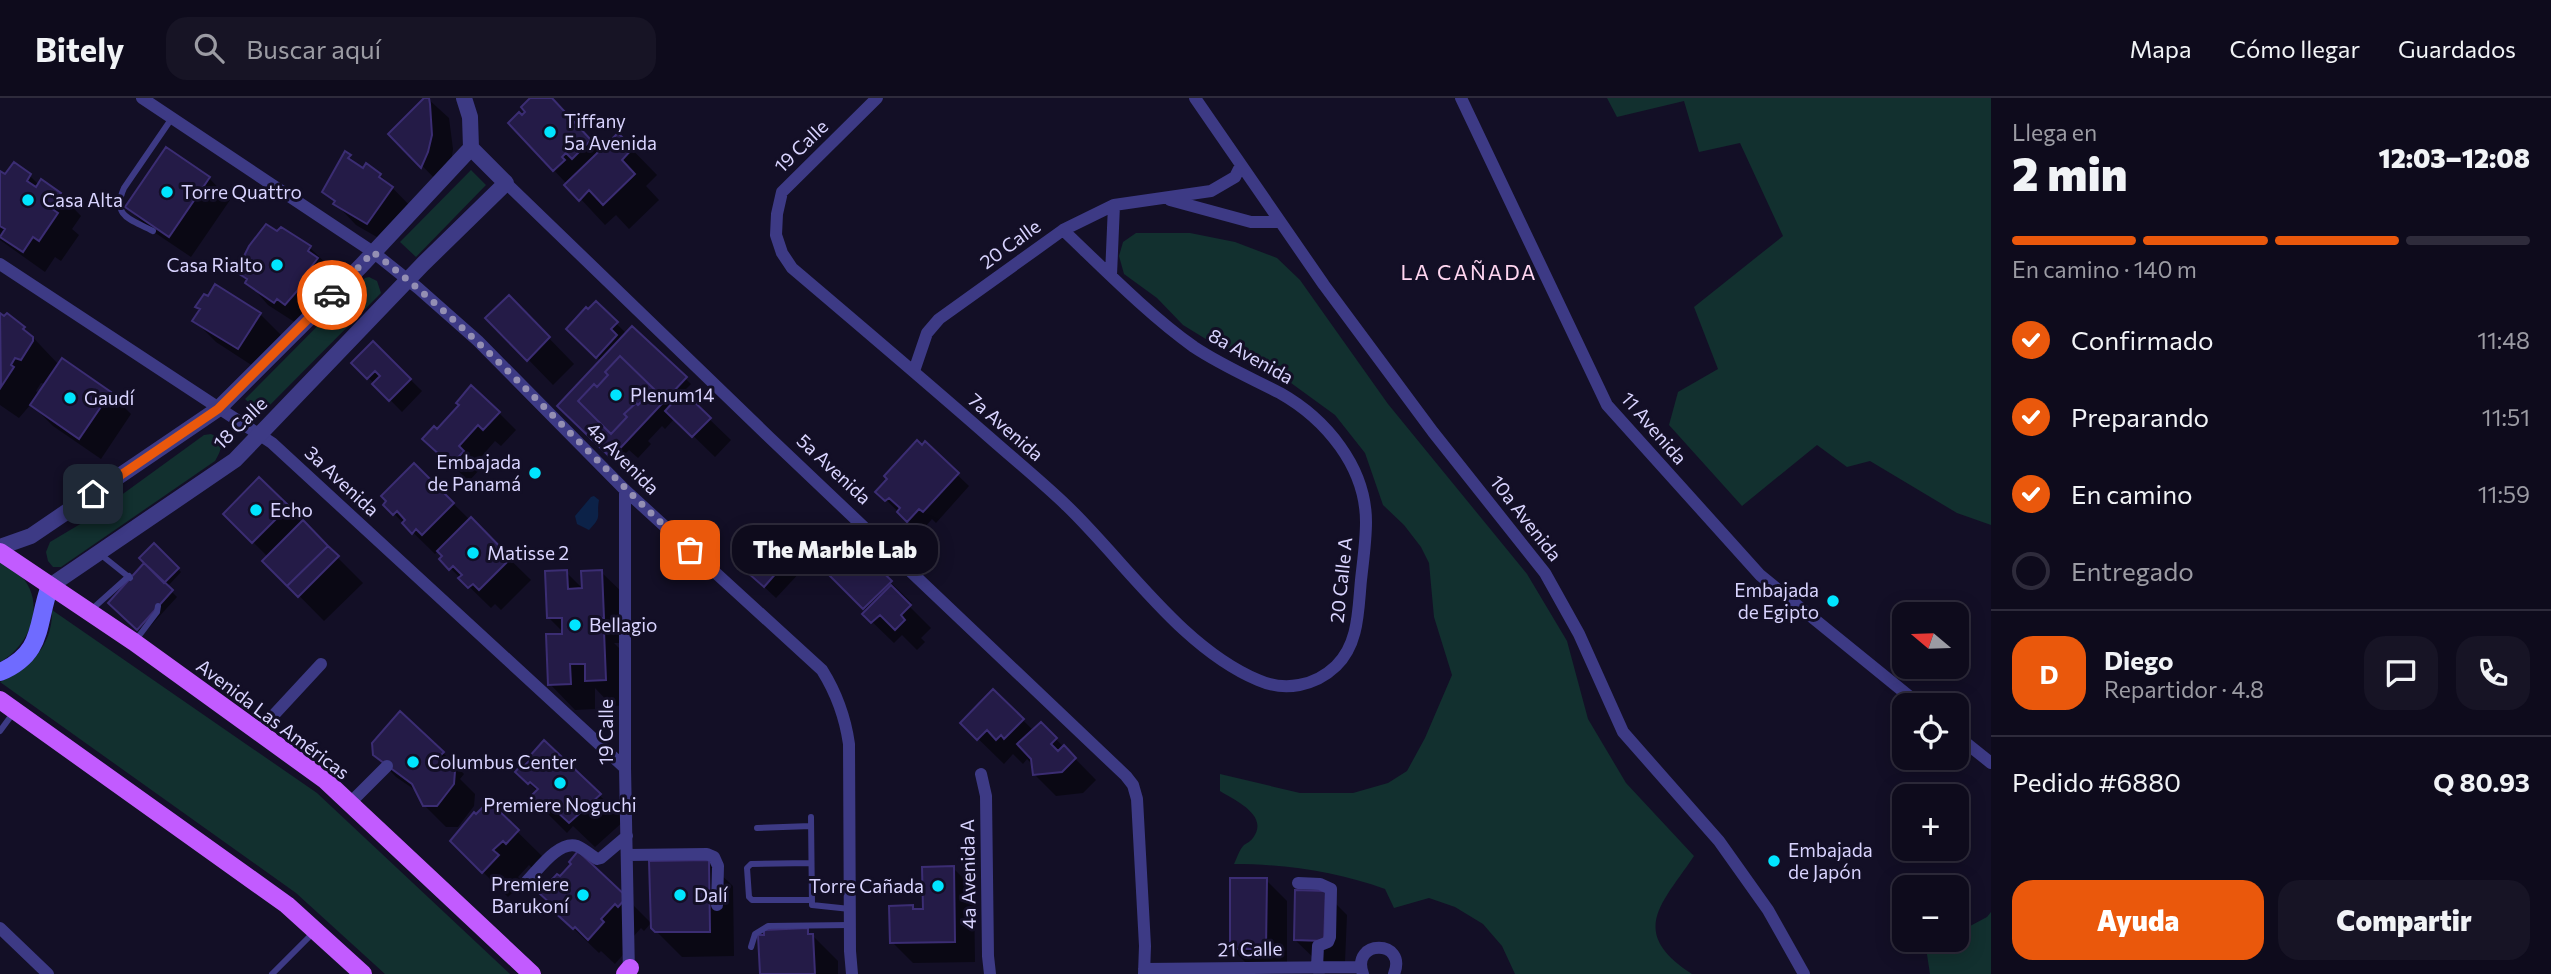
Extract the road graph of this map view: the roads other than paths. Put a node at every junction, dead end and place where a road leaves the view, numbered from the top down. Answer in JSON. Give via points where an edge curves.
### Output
{"nodes":[{"id":1,"x":142,"y":98,"type":"edge"},
{"id":2,"x":877,"y":98,"type":"edge"},
{"id":3,"x":1195,"y":98,"type":"edge"},
{"id":4,"x":1461,"y":98,"type":"edge"},
{"id":5,"x":468,"y":99,"type":"edge"},
{"id":6,"x":172,"y":118,"type":"junction"},
{"id":7,"x":471,"y":149,"type":"junction"},
{"id":8,"x":1241,"y":165,"type":"junction"},
{"id":9,"x":506,"y":183,"type":"junction"},
{"id":10,"x":782,"y":192,"type":"joint"},
{"id":11,"x":1166,"y":199,"type":"junction"},
{"id":12,"x":1114,"y":205,"type":"junction"},
{"id":13,"x":1280,"y":222,"type":"junction"},
{"id":14,"x":1063,"y":230,"type":"junction"},
{"id":15,"x":153,"y":231,"type":"dead end"},
{"id":16,"x":373,"y":252,"type":"junction"},
{"id":17,"x":0,"y":264,"type":"edge"},
{"id":18,"x":1111,"y":275,"type":"junction"},
{"id":19,"x":409,"y":280,"type":"junction"},
{"id":20,"x":914,"y":371,"type":"junction"},
{"id":21,"x":218,"y":409,"type":"junction"},
{"id":22,"x":260,"y":434,"type":"junction"},
{"id":23,"x":1358,"y":481,"type":"joint"},
{"id":24,"x":625,"y":490,"type":"junction"},
{"id":25,"x":0,"y":549,"type":"edge"},
{"id":26,"x":100,"y":554,"type":"junction"},
{"id":27,"x":50,"y":586,"type":"junction"},
{"id":28,"x":158,"y":606,"type":"dead end"},
{"id":29,"x":89,"y":612,"type":"junction"},
{"id":30,"x":134,"y":642,"type":"junction"},
{"id":31,"x":321,"y":664,"type":"dead end"},
{"id":32,"x":0,"y":671,"type":"edge"},
{"id":33,"x":1248,"y":675,"type":"joint"},
{"id":34,"x":1905,"y":693,"type":"edge"},
{"id":35,"x":0,"y":700,"type":"edge"},
{"id":36,"x":15,"y":710,"type":"junction"},
{"id":37,"x":0,"y":731,"type":"edge"},
{"id":38,"x":258,"y":732,"type":"junction"},
{"id":39,"x":1969,"y":745,"type":"edge"},
{"id":40,"x":1991,"y":762,"type":"edge"},
{"id":41,"x":387,"y":766,"type":"dead end"},
{"id":42,"x":625,"y":768,"type":"junction"},
{"id":43,"x":981,"y":774,"type":"dead end"},
{"id":44,"x":350,"y":803,"type":"junction"},
{"id":45,"x":811,"y":817,"type":"dead end"},
{"id":46,"x":811,"y":826,"type":"junction"},
{"id":47,"x":757,"y":828,"type":"dead end"},
{"id":48,"x":627,"y":836,"type":"junction"},
{"id":49,"x":627,"y":855,"type":"junction"},
{"id":50,"x":810,"y":863,"type":"junction"},
{"id":51,"x":527,"y":881,"type":"dead end"},
{"id":52,"x":1298,"y":883,"type":"dead end"},
{"id":53,"x":810,"y":900,"type":"junction"},
{"id":54,"x":717,"y":905,"type":"dead end"},
{"id":55,"x":850,"y":909,"type":"junction"},
{"id":56,"x":850,"y":925,"type":"junction"},
{"id":57,"x":0,"y":928,"type":"edge"},
{"id":58,"x":315,"y":931,"type":"junction"},
{"id":59,"x":751,"y":947,"type":"dead end"},
{"id":60,"x":1362,"y":970,"type":"edge"},
{"id":61,"x":1318,"y":971,"type":"edge"},
{"id":62,"x":628,"y":972,"type":"edge"},
{"id":63,"x":1144,"y":972,"type":"edge"},
{"id":64,"x":48,"y":974,"type":"edge"},
{"id":65,"x":272,"y":974,"type":"edge"},
{"id":66,"x":363,"y":974,"type":"edge"},
{"id":67,"x":531,"y":974,"type":"edge"},
{"id":68,"x":852,"y":974,"type":"edge"},
{"id":69,"x":990,"y":974,"type":"edge"},
{"id":70,"x":1394,"y":974,"type":"edge"},
{"id":71,"x":1804,"y":974,"type":"edge"}],
"edges":[{"from":1,"to":6,"type":"street","name":"4a Avenida"},
{"from":2,"to":10,"type":"street","name":"19 Calle"},
{"from":3,"to":8,"type":"street","name":"10a Avenida"},
{"from":4,"to":34,"type":"street","name":"11 Avenida","via":[[1607,405],[1760,575]]},
{"from":5,"to":7,"type":"street"},
{"from":6,"to":15,"type":"lane","via":[[119,199],[122,214]]},
{"from":6,"to":16,"type":"street","name":"4a Avenida"},
{"from":7,"to":9,"type":"street","name":"5a Avenida"},
{"from":7,"to":16,"type":"street","name":"18 Calle"},
{"from":8,"to":11,"type":"street","name":"20 Calle","via":[[1235,177],[1211,191]]},
{"from":8,"to":13,"type":"street","name":"10a Avenida"},
{"from":9,"to":19,"type":"street","name":"18 Calle"},
{"from":9,"to":63,"type":"street","name":"5a Avenida","via":[[1126,776],[1137,799]]},
{"from":10,"to":20,"type":"street","name":"7a Avenida","via":[[776,235],[792,268]]},
{"from":11,"to":12,"type":"street","name":"20 Calle"},
{"from":11,"to":13,"type":"street","name":"20 Calle","via":[[1251,222]]},
{"from":12,"to":14,"type":"street","name":"20 Calle"},
{"from":12,"to":18,"type":"street"},
{"from":13,"to":71,"type":"street","name":"10a Avenida","via":[[1433,432],[1545,573],[1580,634],[1622,732],[1719,841],[1768,910]]},
{"from":14,"to":18,"type":"street","name":"8a Avenida"},
{"from":14,"to":20,"type":"street","name":"20 Calle","via":[[939,319],[927,333]]},
{"from":16,"to":19,"type":"street","name":"4a Avenida"},
{"from":16,"to":21,"type":"street","name":"18 Calle"},
{"from":17,"to":21,"type":"street","name":"3a Avenida"},
{"from":18,"to":23,"type":"street","name":"8a Avenida","via":[[1195,347],[1315,417],[1341,446]]},
{"from":19,"to":22,"type":"street","name":"18 Calle"},
{"from":19,"to":24,"type":"street","name":"4a Avenida","via":[[478,341]]},
{"from":20,"to":33,"type":"street","name":"7a Avenida","via":[[1067,506],[1198,644]]},
{"from":21,"to":22,"type":"street","name":"3a Avenida"},
{"from":21,"to":25,"type":"street","name":"18 Calle","via":[[31,536]]},
{"from":22,"to":26,"type":"street","name":"18 Calle","via":[[235,460]]},
{"from":22,"to":42,"type":"street","name":"3a Avenida"},
{"from":23,"to":33,"type":"street","name":"20 Calle A","via":[[1366,524],[1356,628],[1348,650],[1332,670],[1301,685],[1269,684]]},
{"from":24,"to":42,"type":"street","name":"19 Calle"},
{"from":24,"to":55,"type":"street","name":"4a Avenida","via":[[821,670],[835,690],[849,744]]},
{"from":25,"to":27,"type":"main road","name":"Avenida Las Américas"},
{"from":26,"to":27,"type":"street","name":"18 Calle"},
{"from":26,"to":29,"type":"lane","via":[[130,577]]},
{"from":27,"to":29,"type":"main road","name":"Avenida Las Américas"},
{"from":27,"to":32,"type":"main road","via":[[34,644],[15,664]]},
{"from":28,"to":30,"type":"lane"},
{"from":29,"to":30,"type":"main road","name":"Avenida Las Américas"},
{"from":30,"to":38,"type":"main road","name":"Avenida Las Américas"},
{"from":31,"to":38,"type":"street"},
{"from":35,"to":36,"type":"main road"},
{"from":36,"to":37,"type":"lane"},
{"from":36,"to":58,"type":"main road","via":[[287,905]]},
{"from":38,"to":44,"type":"main road","name":"Avenida Las Américas"},
{"from":39,"to":40,"type":"street"},
{"from":41,"to":44,"type":"street"},
{"from":42,"to":48,"type":"street","name":"19 Calle"},
{"from":43,"to":69,"type":"street","name":"4a Avenida A","via":[[986,796]]},
{"from":44,"to":67,"type":"main road","name":"Avenida Las Américas"},
{"from":45,"to":46,"type":"lane"},
{"from":46,"to":47,"type":"lane"},
{"from":46,"to":50,"type":"lane"},
{"from":48,"to":49,"type":"street","name":"19 Calle"},
{"from":48,"to":51,"type":"street","via":[[597,859],[568,845]]},
{"from":49,"to":54,"type":"street","via":[[714,857]]},
{"from":49,"to":62,"type":"street","name":"19 Calle"},
{"from":50,"to":53,"type":"lane"},
{"from":50,"to":53,"type":"lane","via":[[751,864],[747,868],[752,900]]},
{"from":52,"to":61,"type":"street","via":[[1331,889],[1329,940],[1318,946]]},
{"from":53,"to":55,"type":"lane","via":[[815,907]]},
{"from":55,"to":56,"type":"street","name":"4a Avenida"},
{"from":56,"to":59,"type":"lane","via":[[768,926],[755,934]]},
{"from":56,"to":68,"type":"street","name":"4a Avenida"},
{"from":57,"to":64,"type":"street"},
{"from":58,"to":65,"type":"lane"},
{"from":58,"to":66,"type":"main road"},
{"from":60,"to":61,"type":"street","name":"21 Calle"},
{"from":60,"to":70,"type":"street","name":"21 Calle","via":[[1367,951],[1384,948],[1396,960]]},
{"from":61,"to":63,"type":"street","name":"21 Calle"}]}
